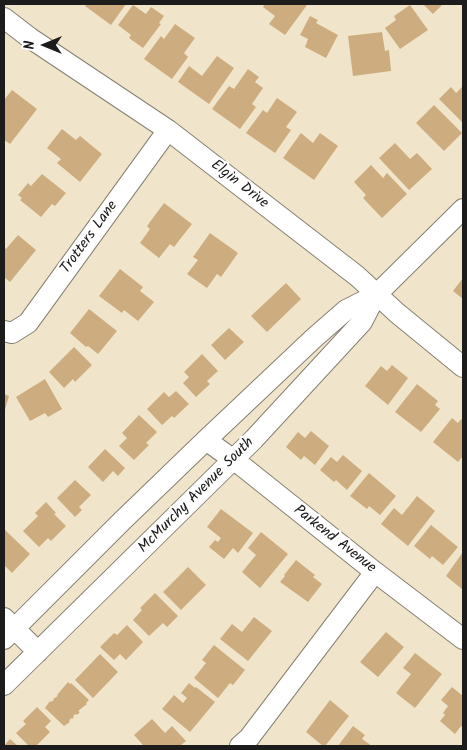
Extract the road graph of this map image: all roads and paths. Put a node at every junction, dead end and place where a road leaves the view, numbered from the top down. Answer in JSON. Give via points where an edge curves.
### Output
{"nodes":[{"id":1,"x":4,"y":18,"type":"edge"},
{"id":2,"x":168,"y":130,"type":"junction"},
{"id":3,"x":463,"y":209,"type":"edge"},
{"id":4,"x":376,"y":295,"type":"junction"},
{"id":5,"x":4,"y":331,"type":"edge"},
{"id":6,"x":463,"y":367,"type":"edge"},
{"id":7,"x":206,"y":440,"type":"junction"},
{"id":8,"x":233,"y":460,"type":"junction"},
{"id":9,"x":375,"y":572,"type":"junction"},
{"id":10,"x":7,"y":628,"type":"edge"},
{"id":11,"x":463,"y":640,"type":"edge"},
{"id":12,"x":38,"y":652,"type":"junction"},
{"id":13,"x":4,"y":685,"type":"edge"},
{"id":14,"x":249,"y":744,"type":"edge"}],
"edges":[{"from":1,"to":2,"type":"street","name":"Elgin Drive"},
{"from":2,"to":4,"type":"street","name":"Elgin Drive","via":[[357,276]]},
{"from":2,"to":5,"type":"street","name":"Trotters Lane","via":[[28,323],[12,333]]},
{"from":3,"to":4,"type":"street","name":"McMurchy Avenue South"},
{"from":4,"to":6,"type":"street","name":"Elgin Drive"},
{"from":4,"to":7,"type":"street","name":"McMurchy Avenue South","via":[[346,310]]},
{"from":4,"to":8,"type":"street","name":"McMurchy Avenue South","via":[[362,322]]},
{"from":7,"to":8,"type":"street","name":"Parkend Avenue"},
{"from":7,"to":10,"type":"street","name":"McMurchy Avenue South"},
{"from":8,"to":9,"type":"street","name":"Parkend Avenue"},
{"from":8,"to":12,"type":"street","name":"McMurchy Avenue South"},
{"from":9,"to":11,"type":"street","name":"Parkend Avenue"},
{"from":9,"to":14,"type":"street"},
{"from":10,"to":12,"type":"street"},
{"from":12,"to":13,"type":"street","name":"McMurchy Avenue South"}]}
